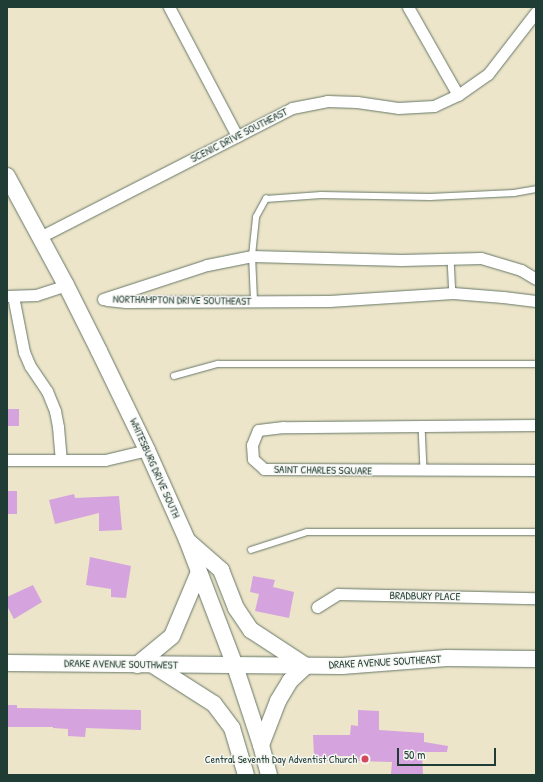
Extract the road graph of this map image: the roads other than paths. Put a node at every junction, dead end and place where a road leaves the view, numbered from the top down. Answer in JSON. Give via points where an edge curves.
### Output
{"nodes":[{"id":1,"x":169,"y":7,"type":"edge"},
{"id":2,"x":408,"y":7,"type":"edge"},
{"id":3,"x":536,"y":12,"type":"edge"},
{"id":4,"x":458,"y":95,"type":"junction"},
{"id":5,"x":237,"y":136,"type":"junction"},
{"id":6,"x":7,"y":176,"type":"edge"},
{"id":7,"x":536,"y":189,"type":"edge"},
{"id":8,"x":40,"y":237,"type":"junction"},
{"id":9,"x":252,"y":256,"type":"junction"},
{"id":10,"x":451,"y":259,"type":"junction"},
{"id":11,"x":536,"y":280,"type":"edge"},
{"id":12,"x":66,"y":285,"type":"junction"},
{"id":13,"x":453,"y":293,"type":"junction"},
{"id":14,"x":10,"y":296,"type":"edge"},
{"id":15,"x":254,"y":301,"type":"junction"},
{"id":16,"x":536,"y":301,"type":"edge"},
{"id":17,"x":536,"y":364,"type":"edge"},
{"id":18,"x":174,"y":376,"type":"dead end"},
{"id":19,"x":536,"y":425,"type":"edge"},
{"id":20,"x":422,"y":426,"type":"junction"},
{"id":21,"x":147,"y":450,"type":"junction"},
{"id":22,"x":7,"y":460,"type":"edge"},
{"id":23,"x":61,"y":460,"type":"junction"},
{"id":24,"x":424,"y":470,"type":"junction"},
{"id":25,"x":536,"y":470,"type":"edge"},
{"id":26,"x":536,"y":532,"type":"edge"},
{"id":27,"x":187,"y":540,"type":"junction"},
{"id":28,"x":251,"y":550,"type":"dead end"},
{"id":29,"x":199,"y":572,"type":"junction"},
{"id":30,"x":536,"y":598,"type":"edge"},
{"id":31,"x":317,"y":607,"type":"dead end"},
{"id":32,"x":536,"y":659,"type":"edge"},
{"id":33,"x":7,"y":663,"type":"edge"},
{"id":34,"x":137,"y":664,"type":"junction"},
{"id":35,"x":153,"y":665,"type":"junction"},
{"id":36,"x":235,"y":666,"type":"junction"},
{"id":37,"x":306,"y":666,"type":"junction"},
{"id":38,"x":261,"y":745,"type":"junction"},
{"id":39,"x":246,"y":775,"type":"edge"},
{"id":40,"x":268,"y":775,"type":"edge"}],
"edges":[{"from":1,"to":5,"type":"street"},
{"from":2,"to":4,"type":"street"},
{"from":3,"to":4,"type":"street","name":"SCENIC DRIVE SOUTHEAST","via":[[488,74]]},
{"from":4,"to":5,"type":"street","name":"SCENIC DRIVE SOUTHEAST","via":[[434,106],[398,108],[327,101],[292,108]]},
{"from":5,"to":8,"type":"street","name":"SCENIC DRIVE SOUTHEAST"},
{"from":6,"to":8,"type":"main road","name":"WHITESBURG DRIVE SOUTH"},
{"from":7,"to":9,"type":"lane","via":[[514,193],[430,197],[320,195],[266,199],[256,217]]},
{"from":8,"to":12,"type":"main road","name":"WHITESBURG DRIVE SOUTH"},
{"from":9,"to":10,"type":"street","name":"NORTHAMPTON DRIVE SOUTHEAST"},
{"from":9,"to":15,"type":"lane"},
{"from":9,"to":15,"type":"street","name":"NORTHAMPTON DRIVE SOUTHEAST","via":[[207,265],[103,299],[126,302]]},
{"from":10,"to":11,"type":"street","name":"NORTHAMPTON DRIVE SOUTHEAST","via":[[481,258],[521,270]]},
{"from":10,"to":13,"type":"lane"},
{"from":12,"to":14,"type":"street","via":[[36,295]]},
{"from":12,"to":21,"type":"main road","name":"WHITESBURG DRIVE SOUTH"},
{"from":13,"to":15,"type":"street","name":"NORTHAMPTON DRIVE SOUTHEAST","via":[[329,301]]},
{"from":13,"to":16,"type":"street","name":"NORTHAMPTON DRIVE SOUTHEAST"},
{"from":14,"to":23,"type":"street","via":[[24,352],[47,391],[55,411]]},
{"from":17,"to":18,"type":"lane","via":[[218,364]]},
{"from":19,"to":20,"type":"street","name":"SAINT CHARLES SQUARE"},
{"from":20,"to":24,"type":"lane"},
{"from":20,"to":24,"type":"street","name":"SAINT CHARLES SQUARE","via":[[284,427],[258,430],[252,445],[254,459],[264,469]]},
{"from":21,"to":23,"type":"street","via":[[105,460]]},
{"from":21,"to":27,"type":"main road","name":"WHITESBURG DRIVE SOUTH"},
{"from":22,"to":23,"type":"street"},
{"from":24,"to":25,"type":"street","name":"SAINT CHARLES SQUARE"},
{"from":26,"to":28,"type":"lane","via":[[307,532]]},
{"from":27,"to":29,"type":"main road","name":"WHITESBURG DRIVE SOUTH"},
{"from":27,"to":37,"type":"main road","via":[[221,570],[236,608],[251,630]]},
{"from":29,"to":34,"type":"main road","via":[[172,636]]},
{"from":29,"to":36,"type":"main road","name":"WHITESBURG DRIVE SOUTH"},
{"from":30,"to":31,"type":"street","name":"BRADBURY PLACE","via":[[338,594]]},
{"from":32,"to":37,"type":"main road","name":"DRAKE AVENUE SOUTHEAST","via":[[447,658],[342,666]]},
{"from":33,"to":34,"type":"main road","name":"DRAKE AVENUE SOUTHWEST"},
{"from":34,"to":35,"type":"main road","name":"DRAKE AVENUE SOUTHWEST"},
{"from":35,"to":36,"type":"main road","name":"DRAKE AVENUE SOUTHWEST"},
{"from":35,"to":39,"type":"main road","via":[[214,704],[232,728]]},
{"from":36,"to":37,"type":"main road","name":"DRAKE AVENUE SOUTHEAST"},
{"from":36,"to":38,"type":"main road","name":"WHITESBURG DRIVE SOUTH"},
{"from":37,"to":38,"type":"main road","via":[[290,681],[278,701]]},
{"from":38,"to":40,"type":"main road","name":"WHITESBURG DRIVE SOUTH"}]}
